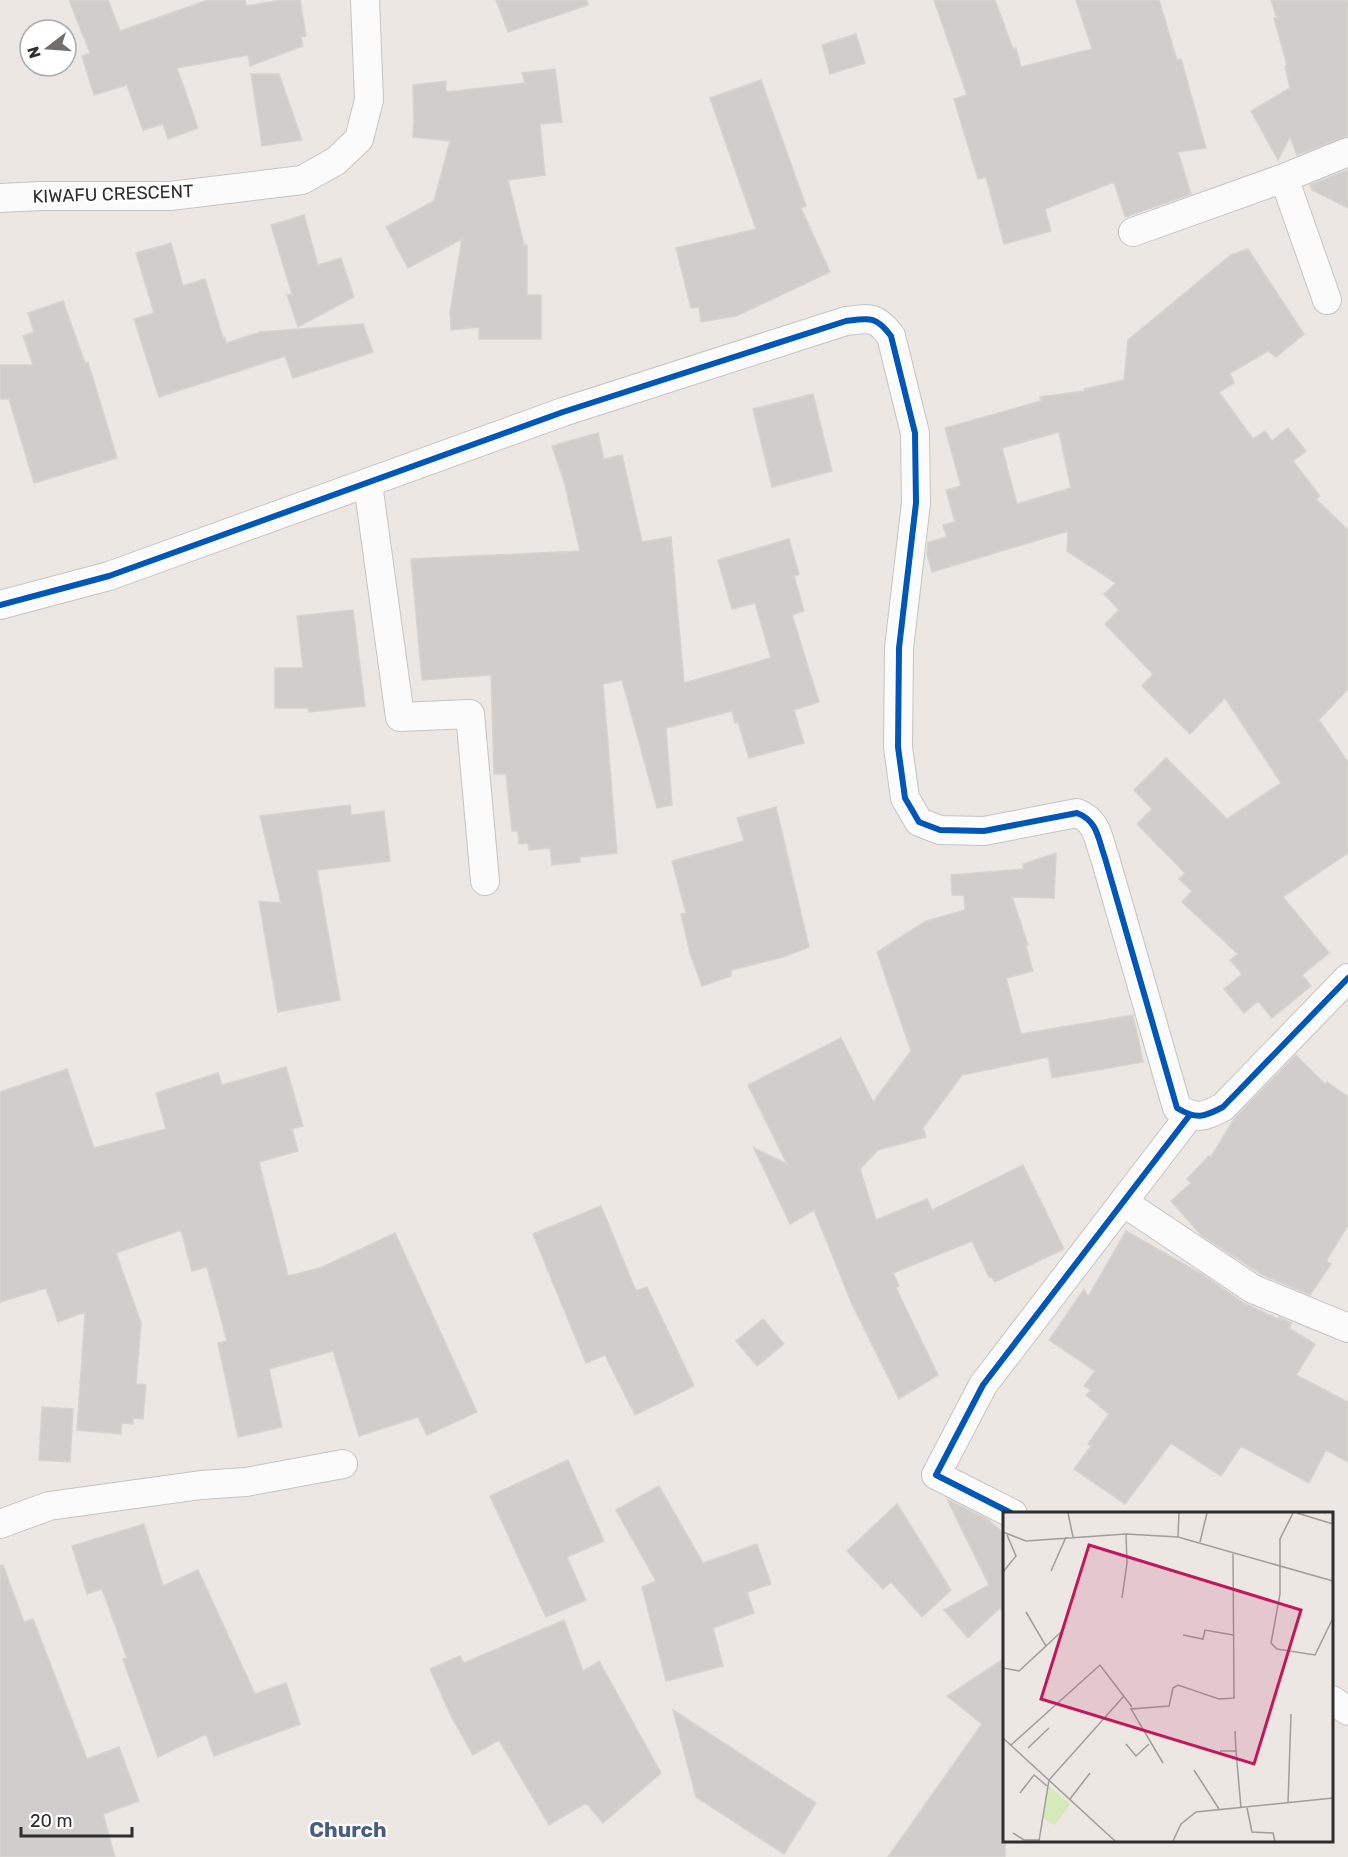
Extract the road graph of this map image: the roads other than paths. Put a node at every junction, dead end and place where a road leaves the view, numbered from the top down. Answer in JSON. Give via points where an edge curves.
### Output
{"nodes":[{"id":1,"x":365,"y":0,"type":"edge"},
{"id":2,"x":1348,"y":152,"type":"edge"},
{"id":3,"x":1284,"y":178,"type":"junction"},
{"id":4,"x":0,"y":198,"type":"edge"},
{"id":5,"x":1132,"y":232,"type":"dead end"},
{"id":6,"x":1328,"y":300,"type":"dead end"},
{"id":7,"x":368,"y":484,"type":"junction"},
{"id":8,"x":0,"y":605,"type":"edge"},
{"id":9,"x":485,"y":881,"type":"dead end"},
{"id":10,"x":1348,"y":978,"type":"edge"},
{"id":11,"x":1189,"y":1116,"type":"junction"},
{"id":12,"x":1123,"y":1202,"type":"junction"},
{"id":13,"x":1348,"y":1328,"type":"edge"},
{"id":14,"x":343,"y":1464,"type":"dead end"},
{"id":15,"x":1009,"y":1512,"type":"edge"},
{"id":16,"x":0,"y":1524,"type":"edge"},
{"id":17,"x":1333,"y":1701,"type":"edge"},
{"id":18,"x":1348,"y":1711,"type":"edge"}],
"edges":[{"from":1,"to":4,"type":"street","name":"KIWAFU CRESCENT","via":[[369,100],[359,139],[336,161],[302,180],[170,196]]},
{"from":2,"to":3,"type":"street"},
{"from":3,"to":5,"type":"street"},
{"from":3,"to":6,"type":"street"},
{"from":7,"to":8,"type":"street","via":[[109,576]]},
{"from":7,"to":9,"type":"street","via":[[400,717],[470,714]]},
{"from":7,"to":11,"type":"street","via":[[563,412],[846,321],[870,318],[882,324],[891,336],[915,433],[916,503],[899,648],[898,747],[905,798],[919,822],[940,830],[984,831],[1077,813],[1088,817],[1105,858],[1177,1108]]},
{"from":10,"to":11,"type":"street","via":[[1223,1107],[1205,1116]]},
{"from":11,"to":12,"type":"street"},
{"from":12,"to":13,"type":"street","via":[[1253,1288]]},
{"from":12,"to":15,"type":"street","via":[[982,1385],[936,1475]]},
{"from":14,"to":16,"type":"street","via":[[246,1482],[49,1506]]},
{"from":17,"to":18,"type":"street"}]}
